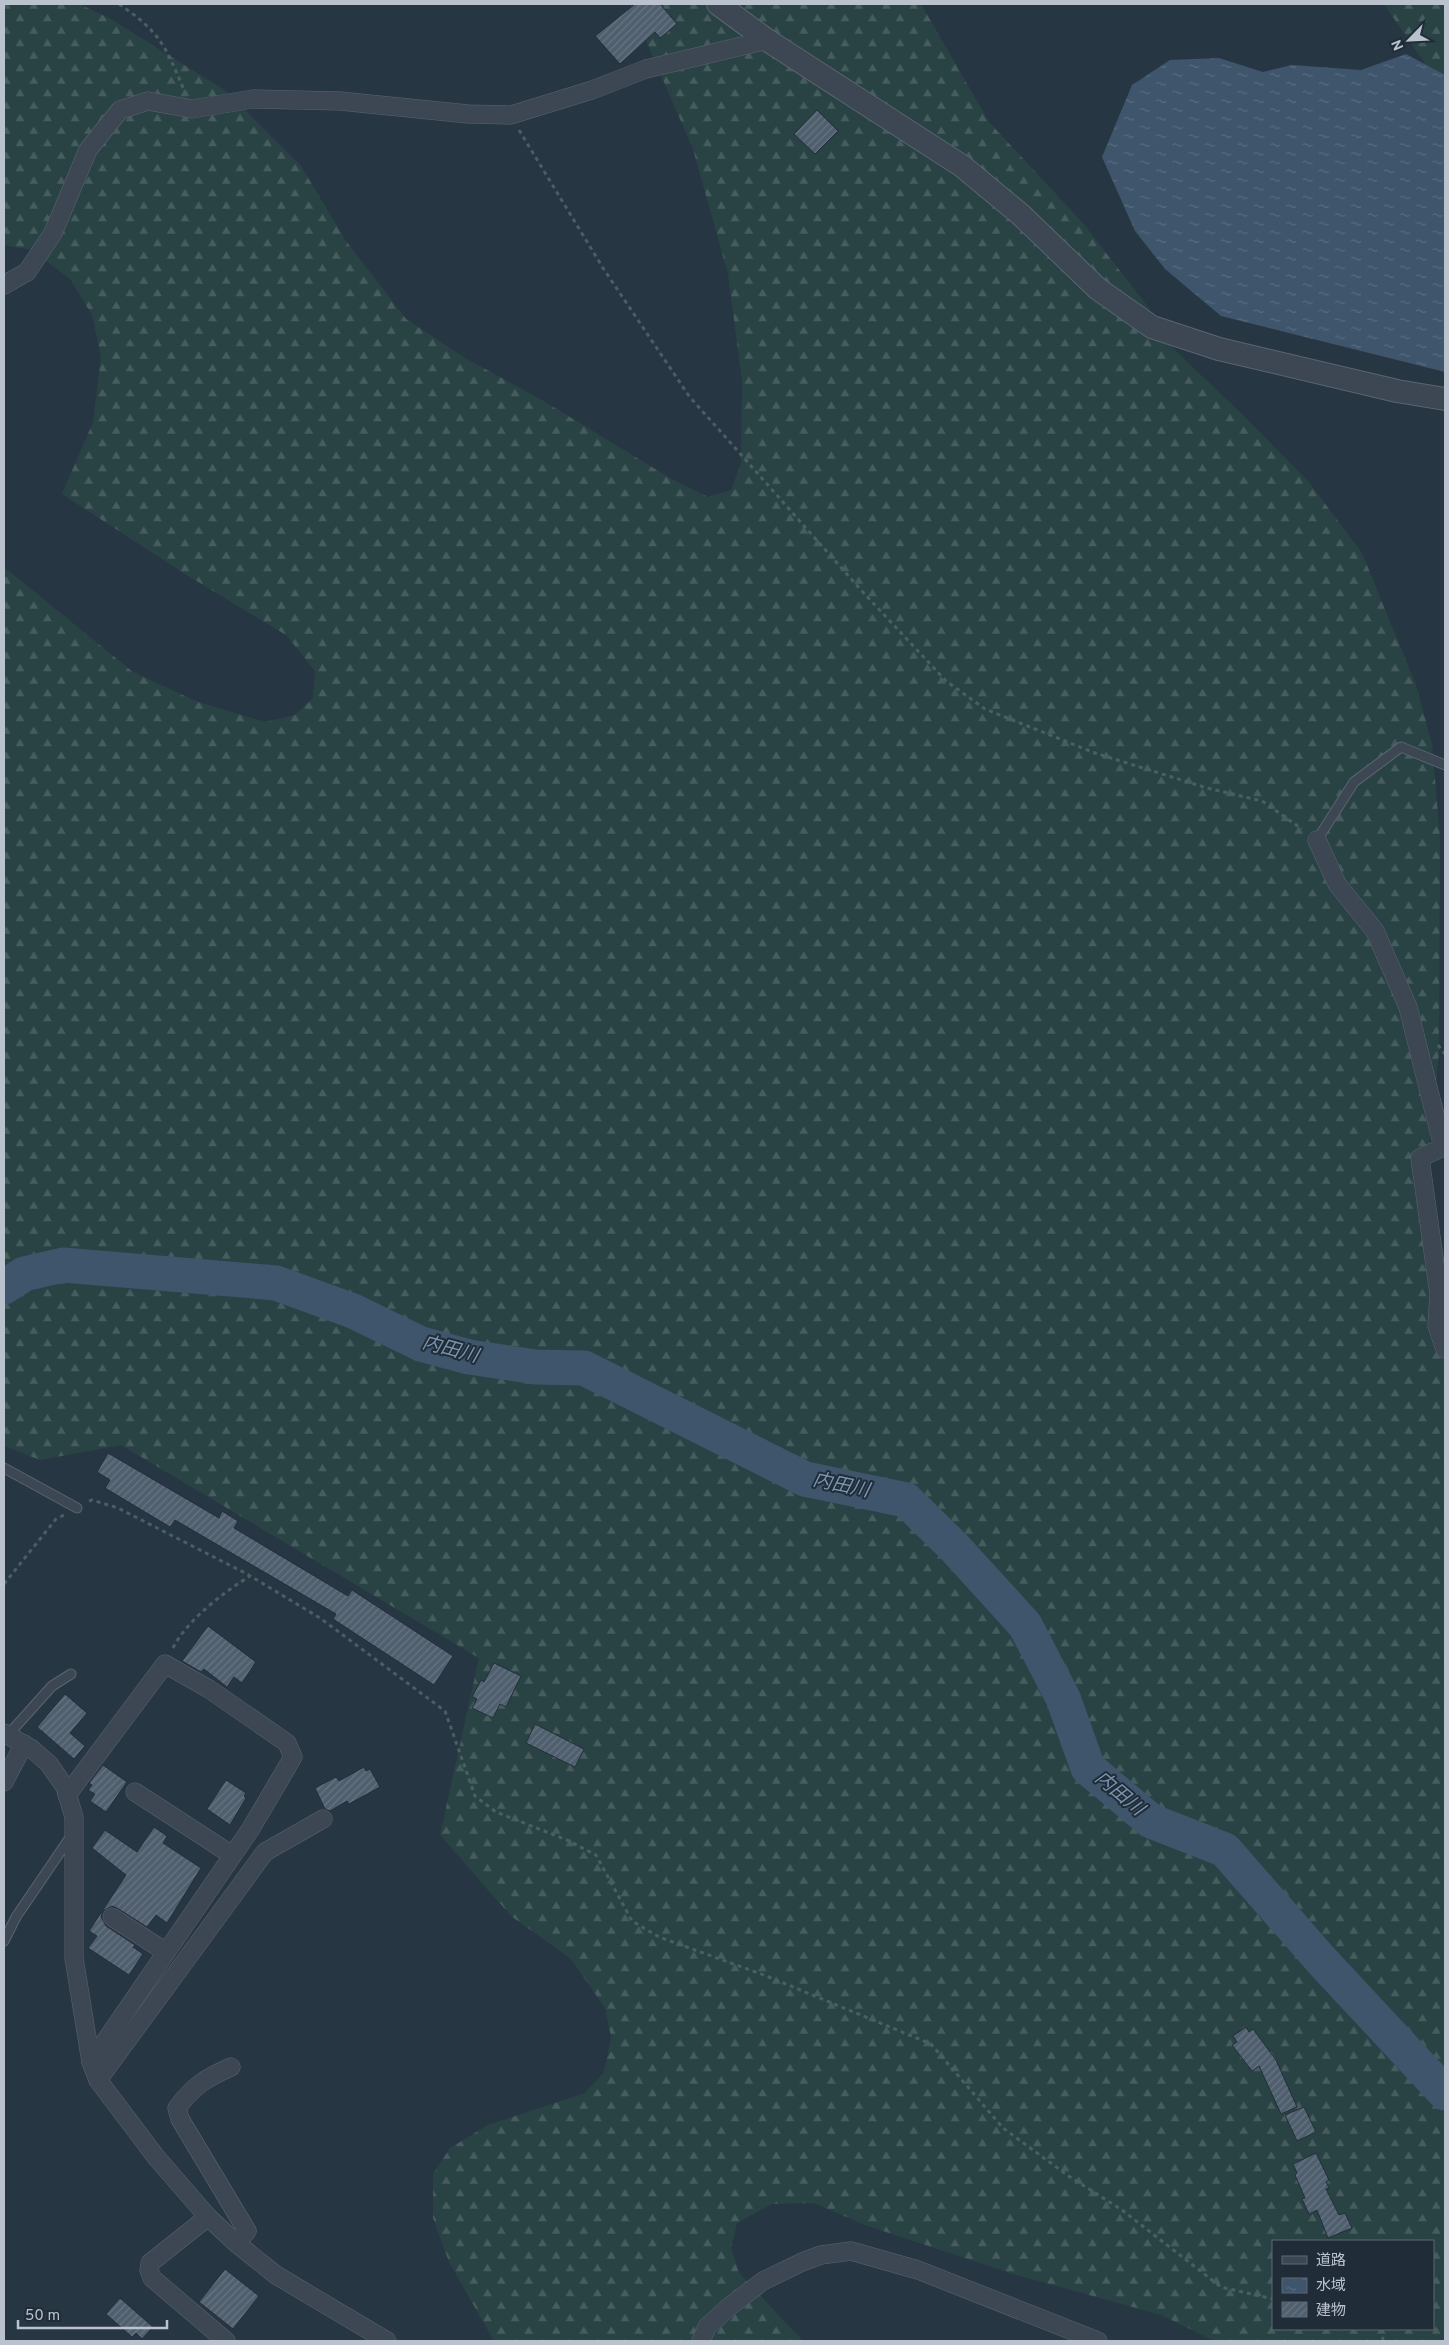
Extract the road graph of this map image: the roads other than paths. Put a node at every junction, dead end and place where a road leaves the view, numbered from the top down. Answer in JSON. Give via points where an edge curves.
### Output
{"nodes":[{"id":1,"x":718,"y":4,"type":"edge"},
{"id":2,"x":767,"y":40,"type":"junction"},
{"id":3,"x":4,"y":285,"type":"edge"},
{"id":4,"x":1445,"y":399,"type":"edge"},
{"id":5,"x":1445,"y":765,"type":"edge"},
{"id":6,"x":1317,"y":840,"type":"joint"},
{"id":7,"x":1445,"y":1349,"type":"edge"},
{"id":8,"x":4,"y":1468,"type":"edge"},
{"id":9,"x":78,"y":1508,"type":"road end"},
{"id":10,"x":70,"y":1674,"type":"dead end"},
{"id":11,"x":6,"y":1734,"type":"edge"},
{"id":12,"x":24,"y":1744,"type":"junction"},
{"id":13,"x":4,"y":1782,"type":"edge"},
{"id":14,"x":135,"y":1792,"type":"dead end"},
{"id":15,"x":67,"y":1795,"type":"junction"},
{"id":16,"x":323,"y":1819,"type":"dead end"},
{"id":17,"x":75,"y":1831,"type":"junction"},
{"id":18,"x":232,"y":1855,"type":"junction"},
{"id":19,"x":112,"y":1917,"type":"dead end"},
{"id":20,"x":4,"y":1941,"type":"edge"},
{"id":21,"x":166,"y":1952,"type":"junction"},
{"id":22,"x":91,"y":2062,"type":"junction"},
{"id":23,"x":231,"y":2067,"type":"dead end"},
{"id":24,"x":98,"y":2080,"type":"junction"},
{"id":25,"x":208,"y":2217,"type":"junction"},
{"id":26,"x":236,"y":2243,"type":"junction"},
{"id":27,"x":226,"y":2341,"type":"edge"},
{"id":28,"x":387,"y":2341,"type":"edge"},
{"id":29,"x":701,"y":2341,"type":"edge"},
{"id":30,"x":1098,"y":2341,"type":"edge"}],
"edges":[{"from":1,"to":2,"type":"street"},
{"from":2,"to":3,"type":"street","via":[[646,69],[592,90],[511,114],[468,114],[340,100],[254,99],[192,109],[148,101],[120,110],[88,150],[53,233],[27,272]]},
{"from":2,"to":4,"type":"street","via":[[962,166],[1020,214],[1098,289],[1152,327],[1219,349]]},
{"from":5,"to":6,"type":"lane","via":[[1401,747],[1354,782]]},
{"from":6,"to":7,"type":"street","via":[[1337,884],[1375,931],[1408,1007],[1443,1147],[1420,1158],[1439,1294],[1437,1326]]},
{"from":8,"to":9,"type":"lane"},
{"from":10,"to":11,"type":"lane","via":[[52,1686]]},
{"from":11,"to":12,"type":"street"},
{"from":12,"to":13,"type":"street"},
{"from":12,"to":15,"type":"street","via":[[48,1764]]},
{"from":14,"to":18,"type":"street"},
{"from":15,"to":17,"type":"street"},
{"from":15,"to":18,"type":"street","via":[[165,1664],[209,1688],[287,1743],[293,1757]]},
{"from":16,"to":24,"type":"street","via":[[265,1852]]},
{"from":17,"to":20,"type":"lane","via":[[16,1917]]},
{"from":17,"to":22,"type":"street","via":[[74,1958]]},
{"from":18,"to":21,"type":"street"},
{"from":19,"to":21,"type":"street"},
{"from":21,"to":22,"type":"street"},
{"from":22,"to":24,"type":"street"},
{"from":23,"to":26,"type":"street","via":[[213,2074],[191,2089],[177,2108],[180,2119],[247,2231]]},
{"from":24,"to":25,"type":"street","via":[[156,2157]]},
{"from":25,"to":26,"type":"street"},
{"from":25,"to":27,"type":"street","via":[[150,2263],[149,2270],[152,2278]]},
{"from":26,"to":28,"type":"street","via":[[276,2274]]},
{"from":29,"to":30,"type":"street","via":[[708,2327],[763,2281],[802,2262],[851,2250],[918,2270]]}]}
